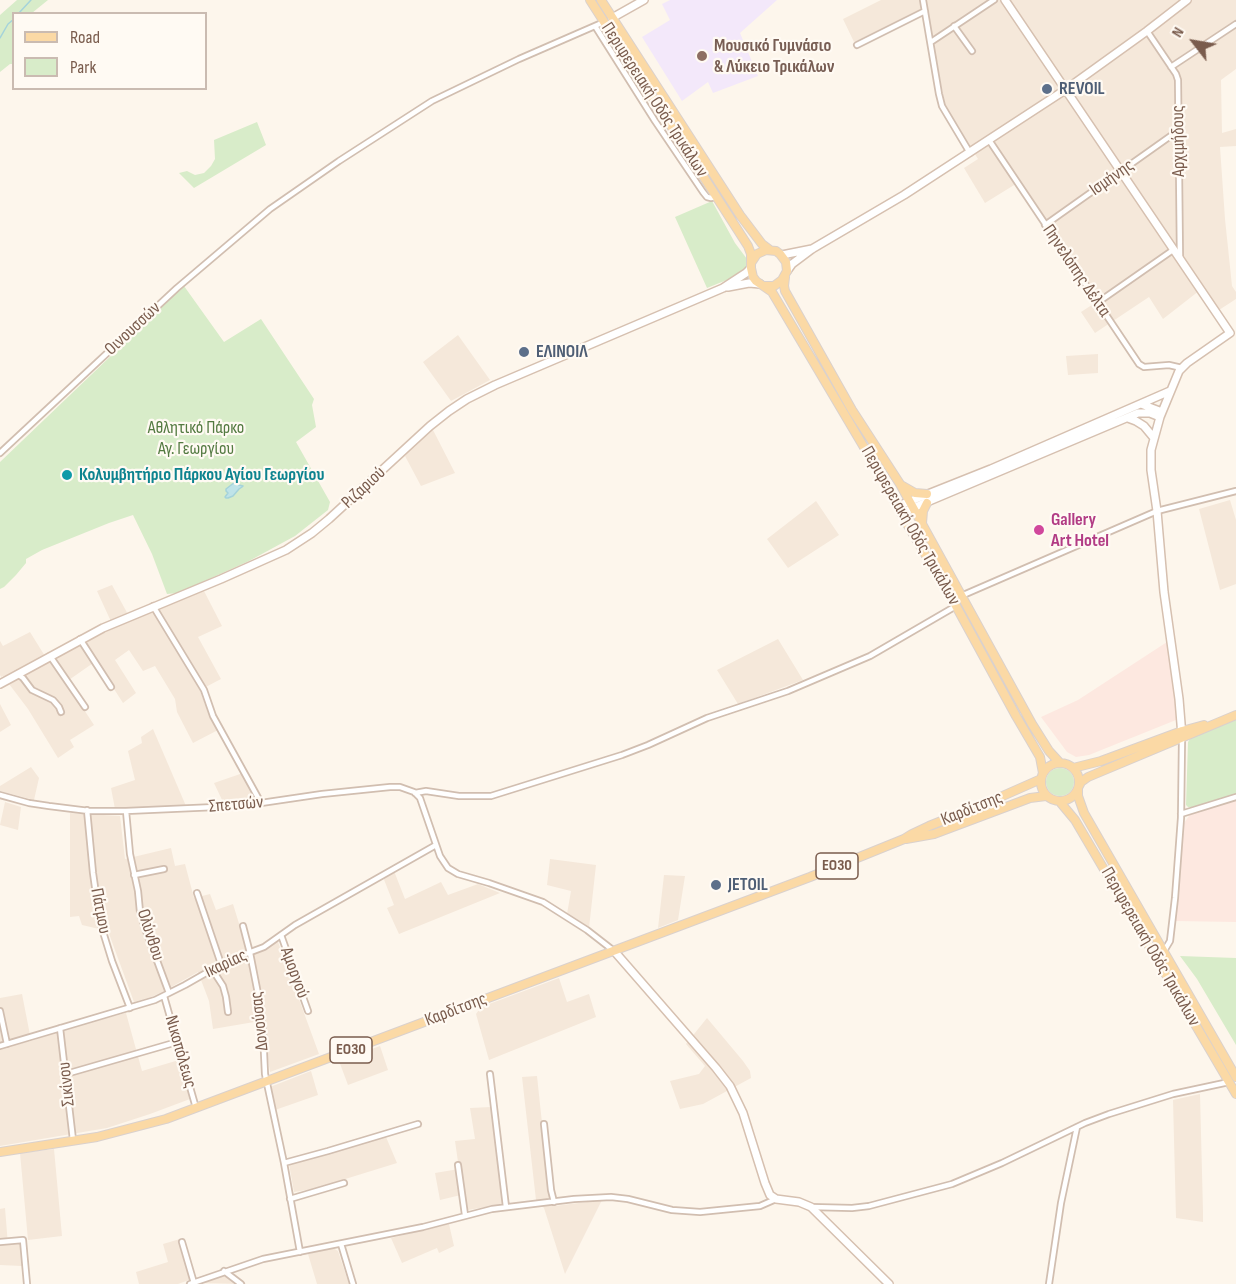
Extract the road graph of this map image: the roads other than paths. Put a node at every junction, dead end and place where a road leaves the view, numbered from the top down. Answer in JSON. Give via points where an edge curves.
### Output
{"nodes":[{"id":1,"x":590,"y":0,"type":"edge"},
{"id":2,"x":601,"y":0,"type":"edge"},
{"id":3,"x":644,"y":0,"type":"edge"},
{"id":4,"x":923,"y":0,"type":"edge"},
{"id":5,"x":994,"y":0,"type":"edge"},
{"id":6,"x":1005,"y":0,"type":"edge"},
{"id":7,"x":1187,"y":0,"type":"edge"},
{"id":8,"x":925,"y":11,"type":"junction"},
{"id":9,"x":608,"y":20,"type":"junction"},
{"id":10,"x":1236,"y":24,"type":"edge"},
{"id":11,"x":595,"y":26,"type":"junction"},
{"id":12,"x":954,"y":26,"type":"junction"},
{"id":13,"x":1147,"y":31,"type":"junction"},
{"id":14,"x":931,"y":42,"type":"junction"},
{"id":15,"x":857,"y":45,"type":"dead end"},
{"id":16,"x":972,"y":51,"type":"dead end"},
{"id":17,"x":1171,"y":67,"type":"junction"},
{"id":18,"x":1065,"y":90,"type":"junction"},
{"id":19,"x":1179,"y":130,"type":"junction"},
{"id":20,"x":989,"y":140,"type":"junction"},
{"id":21,"x":970,"y":153,"type":"junction"},
{"id":22,"x":1120,"y":172,"type":"junction"},
{"id":23,"x":716,"y":197,"type":"junction"},
{"id":24,"x":1045,"y":225,"type":"junction"},
{"id":25,"x":812,"y":249,"type":"junction"},
{"id":26,"x":770,"y":250,"type":"junction"},
{"id":27,"x":1173,"y":250,"type":"junction"},
{"id":28,"x":782,"y":255,"type":"junction"},
{"id":29,"x":1180,"y":260,"type":"junction"},
{"id":30,"x":751,"y":265,"type":"junction"},
{"id":31,"x":786,"y":274,"type":"junction"},
{"id":32,"x":762,"y":285,"type":"junction"},
{"id":33,"x":723,"y":288,"type":"junction"},
{"id":34,"x":1097,"y":303,"type":"junction"},
{"id":35,"x":1233,"y":331,"type":"edge"},
{"id":36,"x":1182,"y":368,"type":"junction"},
{"id":37,"x":1170,"y":391,"type":"junction"},
{"id":38,"x":1141,"y":404,"type":"junction"},
{"id":39,"x":1161,"y":414,"type":"junction"},
{"id":40,"x":1128,"y":418,"type":"junction"},
{"id":41,"x":1154,"y":438,"type":"junction"},
{"id":42,"x":0,"y":453,"type":"edge"},
{"id":43,"x":900,"y":484,"type":"junction"},
{"id":44,"x":1236,"y":491,"type":"edge"},
{"id":45,"x":927,"y":498,"type":"junction"},
{"id":46,"x":909,"y":501,"type":"junction"},
{"id":47,"x":914,"y":509,"type":"junction"},
{"id":48,"x":900,"y":510,"type":"junction"},
{"id":49,"x":1157,"y":511,"type":"junction"},
{"id":50,"x":922,"y":525,"type":"junction"},
{"id":51,"x":961,"y":596,"type":"junction"},
{"id":52,"x":153,"y":606,"type":"junction"},
{"id":53,"x":956,"y":606,"type":"junction"},
{"id":54,"x":80,"y":639,"type":"junction"},
{"id":55,"x":50,"y":656,"type":"junction"},
{"id":56,"x":17,"y":674,"type":"junction"},
{"id":57,"x":0,"y":684,"type":"edge"},
{"id":58,"x":111,"y":687,"type":"dead end"},
{"id":59,"x":85,"y":707,"type":"dead end"},
{"id":60,"x":61,"y":712,"type":"dead end"},
{"id":61,"x":1236,"y":716,"type":"edge"},
{"id":62,"x":1182,"y":735,"type":"junction"},
{"id":63,"x":1060,"y":763,"type":"junction"},
{"id":64,"x":1073,"y":768,"type":"junction"},
{"id":65,"x":1042,"y":776,"type":"junction"},
{"id":66,"x":1078,"y":788,"type":"junction"},
{"id":67,"x":415,"y":793,"type":"junction"},
{"id":68,"x":0,"y":795,"type":"edge"},
{"id":69,"x":1043,"y":796,"type":"junction"},
{"id":70,"x":1236,"y":797,"type":"edge"},
{"id":71,"x":1060,"y":802,"type":"junction"},
{"id":72,"x":261,"y":803,"type":"junction"},
{"id":73,"x":87,"y":810,"type":"junction"},
{"id":74,"x":126,"y":811,"type":"junction"},
{"id":75,"x":1181,"y":814,"type":"junction"},
{"id":76,"x":904,"y":839,"type":"junction"},
{"id":77,"x":436,"y":845,"type":"junction"},
{"id":78,"x":164,"y":869,"type":"dead end"},
{"id":79,"x":134,"y":875,"type":"junction"},
{"id":80,"x":197,"y":893,"type":"dead end"},
{"id":81,"x":243,"y":926,"type":"dead end"},
{"id":82,"x":281,"y":935,"type":"junction"},
{"id":83,"x":1164,"y":951,"type":"junction"},
{"id":84,"x":615,"y":952,"type":"junction"},
{"id":85,"x":250,"y":953,"type":"junction"},
{"id":86,"x":221,"y":964,"type":"junction"},
{"id":87,"x":212,"y":969,"type":"junction"},
{"id":88,"x":167,"y":994,"type":"junction"},
{"id":89,"x":130,"y":1008,"type":"junction"},
{"id":90,"x":0,"y":1011,"type":"edge"},
{"id":91,"x":308,"y":1011,"type":"dead end"},
{"id":92,"x":228,"y":1012,"type":"dead end"},
{"id":93,"x":60,"y":1028,"type":"junction"},
{"id":94,"x":177,"y":1041,"type":"junction"},
{"id":95,"x":7,"y":1044,"type":"junction"},
{"id":96,"x":0,"y":1046,"type":"edge"},
{"id":97,"x":66,"y":1074,"type":"junction"},
{"id":98,"x":490,"y":1074,"type":"dead end"},
{"id":99,"x":1232,"y":1079,"type":"edge"},
{"id":100,"x":267,"y":1082,"type":"junction"},
{"id":101,"x":1236,"y":1094,"type":"edge"},
{"id":102,"x":196,"y":1108,"type":"junction"},
{"id":103,"x":417,"y":1124,"type":"dead end"},
{"id":104,"x":544,"y":1124,"type":"dead end"},
{"id":105,"x":1077,"y":1127,"type":"junction"},
{"id":106,"x":73,"y":1140,"type":"junction"},
{"id":107,"x":0,"y":1150,"type":"edge"},
{"id":108,"x":284,"y":1163,"type":"junction"},
{"id":109,"x":458,"y":1165,"type":"dead end"},
{"id":110,"x":344,"y":1183,"type":"dead end"},
{"id":111,"x":290,"y":1199,"type":"junction"},
{"id":112,"x":776,"y":1199,"type":"junction"},
{"id":113,"x":554,"y":1202,"type":"junction"},
{"id":114,"x":811,"y":1207,"type":"junction"},
{"id":115,"x":506,"y":1208,"type":"junction"},
{"id":116,"x":465,"y":1215,"type":"junction"},
{"id":117,"x":0,"y":1242,"type":"edge"},
{"id":118,"x":182,"y":1242,"type":"dead end"},
{"id":119,"x":341,"y":1244,"type":"junction"},
{"id":120,"x":300,"y":1252,"type":"junction"},
{"id":121,"x":224,"y":1272,"type":"junction"},
{"id":122,"x":192,"y":1283,"type":"edge"},
{"id":123,"x":27,"y":1284,"type":"edge"},
{"id":124,"x":241,"y":1284,"type":"edge"},
{"id":125,"x":352,"y":1284,"type":"edge"},
{"id":126,"x":889,"y":1284,"type":"edge"},
{"id":127,"x":1049,"y":1284,"type":"edge"}],
"edges":[{"from":1,"to":9,"type":"main road","name":"Περιφερειακή Οδός Τρικάλων"},
{"from":2,"to":9,"type":"main road","name":"Περιφερειακή Οδός Τρικάλων"},
{"from":3,"to":9,"type":"street"},
{"from":4,"to":8,"type":"street"},
{"from":5,"to":12,"type":"street"},
{"from":6,"to":18,"type":"street"},
{"from":7,"to":13,"type":"street"},
{"from":8,"to":14,"type":"street"},
{"from":8,"to":15,"type":"street"},
{"from":9,"to":11,"type":"street","name":"Οινουσσών"},
{"from":9,"to":23,"type":"main road","name":"Περιφερειακή Οδός Τρικάλων"},
{"from":9,"to":26,"type":"main road","name":"Περιφερειακή Οδός Τρικάλων","via":[[740,215]]},
{"from":10,"to":17,"type":"street"},
{"from":11,"to":23,"type":"street","via":[[703,192],[707,197]]},
{"from":11,"to":42,"type":"street","name":"Οινουσσών","via":[[432,101],[270,209],[177,288]]},
{"from":12,"to":14,"type":"street"},
{"from":12,"to":16,"type":"street"},
{"from":13,"to":17,"type":"street","name":"Αρχιμήδους"},
{"from":13,"to":18,"type":"street"},
{"from":14,"to":21,"type":"street","via":[[942,106]]},
{"from":17,"to":19,"type":"street","name":"Αρχιμήδους","via":[[1178,80]]},
{"from":18,"to":20,"type":"street"},
{"from":18,"to":22,"type":"street"},
{"from":19,"to":22,"type":"street","name":"Ισμήνης"},
{"from":19,"to":29,"type":"street","name":"Αρχιμήδους"},
{"from":20,"to":21,"type":"street"},
{"from":20,"to":24,"type":"street","name":"Πηνελόπης Δέλτα"},
{"from":21,"to":25,"type":"street"},
{"from":22,"to":24,"type":"street","name":"Ισμήνης"},
{"from":22,"to":27,"type":"street"},
{"from":23,"to":30,"type":"main road","name":"Περιφερειακή Οδός Τρικάλων","via":[[748,246]]},
{"from":24,"to":34,"type":"street","name":"Πηνελόπης Δέλτα"},
{"from":25,"to":28,"type":"street"},
{"from":25,"to":31,"type":"street","via":[[792,264]]},
{"from":26,"to":28,"type":"main road"},
{"from":26,"to":30,"type":"main road","via":[[757,254]]},
{"from":27,"to":29,"type":"street"},
{"from":27,"to":34,"type":"street"},
{"from":28,"to":31,"type":"main road"},
{"from":29,"to":35,"type":"street"},
{"from":30,"to":32,"type":"main road","via":[[753,277]]},
{"from":30,"to":33,"type":"street","name":"Ριζαριού","via":[[746,273]]},
{"from":31,"to":32,"type":"main road","via":[[774,286]]},
{"from":31,"to":43,"type":"main road","name":"Περιφερειακή Οδός Τρικάλων","via":[[783,286],[799,316]]},
{"from":32,"to":33,"type":"street","name":"Ριζαριού"},
{"from":32,"to":48,"type":"main road","name":"Περιφερειακή Οδός Τρικάλων","via":[[772,292],[790,321]]},
{"from":33,"to":52,"type":"street","name":"Ριζαριού","via":[[467,399],[430,426],[355,497],[298,543]]},
{"from":34,"to":36,"type":"street","name":"Πηνελόπης Δέλτα","via":[[1141,366]]},
{"from":35,"to":36,"type":"street"},
{"from":36,"to":37,"type":"street"},
{"from":37,"to":38,"type":"street"},
{"from":37,"to":39,"type":"street"},
{"from":38,"to":39,"type":"street"},
{"from":38,"to":45,"type":"street"},
{"from":39,"to":40,"type":"street","via":[[1142,412]]},
{"from":39,"to":41,"type":"street"},
{"from":40,"to":41,"type":"street","via":[[1144,426]]},
{"from":40,"to":45,"type":"street"},
{"from":41,"to":49,"type":"street","via":[[1151,462]]},
{"from":43,"to":45,"type":"main road"},
{"from":43,"to":46,"type":"main road","name":"Περιφερειακή Οδός Τρικάλων"},
{"from":44,"to":49,"type":"street"},
{"from":45,"to":46,"type":"street"},
{"from":45,"to":47,"type":"street"},
{"from":45,"to":50,"type":"main road"},
{"from":46,"to":47,"type":"main road","name":"Περιφερειακή Οδός Τρικάλων"},
{"from":46,"to":48,"type":"street"},
{"from":47,"to":48,"type":"street"},
{"from":47,"to":50,"type":"main road","name":"Περιφερειακή Οδός Τρικάλων"},
{"from":48,"to":53,"type":"main road","name":"Περιφερειακή Οδός Τρικάλων"},
{"from":49,"to":51,"type":"street"},
{"from":49,"to":62,"type":"street"},
{"from":50,"to":51,"type":"main road","name":"Περιφερειακή Οδός Τρικάλων"},
{"from":51,"to":63,"type":"main road","name":"Περιφερειακή Οδός Τρικάλων","via":[[1032,724]]},
{"from":52,"to":54,"type":"street","name":"Ριζαριού"},
{"from":52,"to":72,"type":"street","via":[[204,690],[213,716]]},
{"from":53,"to":65,"type":"main road","name":"Περιφερειακή Οδός Τρικάλων","via":[[1040,756]]},
{"from":53,"to":67,"type":"street","name":"Σπετσών","via":[[870,656],[788,691],[707,718],[628,753],[490,796]]},
{"from":54,"to":55,"type":"street","name":"Ριζαριού"},
{"from":54,"to":58,"type":"street"},
{"from":55,"to":56,"type":"street","name":"Ριζαριού"},
{"from":55,"to":59,"type":"street"},
{"from":56,"to":57,"type":"street","name":"Ριζαριού"},
{"from":56,"to":60,"type":"street","via":[[32,690],[53,700]]},
{"from":61,"to":62,"type":"main road"},
{"from":62,"to":64,"type":"main road"},
{"from":62,"to":66,"type":"main road","via":[[1088,777]]},
{"from":62,"to":75,"type":"street"},
{"from":63,"to":64,"type":"main road"},
{"from":63,"to":65,"type":"main road","number":"ΕΟ30","via":[[1050,766]]},
{"from":64,"to":66,"type":"main road","via":[[1079,778]]},
{"from":65,"to":69,"type":"main road"},
{"from":65,"to":76,"type":"main road","name":"Καρδίτσης","number":"ΕΟ30"},
{"from":66,"to":71,"type":"main road","via":[[1073,796]]},
{"from":66,"to":83,"type":"main road","name":"Περιφερειακή Οδός Τρικάλων","via":[[1084,813]]},
{"from":67,"to":72,"type":"street","name":"Σπετσών","via":[[390,787]]},
{"from":67,"to":77,"type":"street"},
{"from":68,"to":73,"type":"street","name":"Σπετσών"},
{"from":69,"to":71,"type":"main road"},
{"from":69,"to":76,"type":"main road","name":"Καρδίτσης","number":"ΕΟ30","via":[[1019,801],[934,834]]},
{"from":70,"to":75,"type":"street"},
{"from":71,"to":99,"type":"main road","name":"Περιφερειακή Οδός Τρικάλων","via":[[1075,820]]},
{"from":72,"to":74,"type":"street","name":"Σπετσών"},
{"from":73,"to":74,"type":"street","name":"Σπετσών"},
{"from":73,"to":89,"type":"street","name":"Πάτμου","via":[[100,922]]},
{"from":74,"to":79,"type":"street","name":"Ολύνθου"},
{"from":75,"to":83,"type":"street","via":[[1170,939]]},
{"from":76,"to":84,"type":"main road","name":"Καρδίτσης","number":"ΕΟ30"},
{"from":77,"to":82,"type":"street","name":"Ικαρίας"},
{"from":77,"to":84,"type":"street","via":[[445,865],[458,874],[543,902]]},
{"from":78,"to":79,"type":"street"},
{"from":79,"to":88,"type":"street","name":"Ολύνθου","via":[[140,912]]},
{"from":80,"to":86,"type":"street"},
{"from":81,"to":85,"type":"street","name":"Δονούσας"},
{"from":82,"to":85,"type":"street","name":"Ικαρίας"},
{"from":82,"to":91,"type":"street","name":"Αμοργού"},
{"from":83,"to":99,"type":"main road","name":"Περιφερειακή Οδός Τρικάλων"},
{"from":84,"to":100,"type":"main road","name":"Καρδίτσης","number":"ΕΟ30"},
{"from":84,"to":112,"type":"street","via":[[730,1086],[744,1113],[766,1188]]},
{"from":85,"to":86,"type":"street","name":"Ικαρίας"},
{"from":85,"to":100,"type":"street","name":"Δονούσας","via":[[260,1004]]},
{"from":86,"to":87,"type":"street","name":"Ικαρίας"},
{"from":87,"to":88,"type":"street","name":"Ικαρίας"},
{"from":87,"to":92,"type":"street","via":[[223,986]]},
{"from":88,"to":89,"type":"street","name":"Ικαρίας"},
{"from":88,"to":94,"type":"street","name":"Νικοπόλεως"},
{"from":89,"to":93,"type":"street","name":"Ικαρίας"},
{"from":90,"to":95,"type":"street"},
{"from":93,"to":95,"type":"street","name":"Ικαρίας"},
{"from":93,"to":97,"type":"street","name":"Σικίνου"},
{"from":94,"to":97,"type":"street"},
{"from":94,"to":102,"type":"street","name":"Νικοπόλεως"},
{"from":95,"to":96,"type":"street","name":"Ικαρίας"},
{"from":97,"to":106,"type":"street","name":"Σικίνου"},
{"from":98,"to":115,"type":"street"},
{"from":99,"to":101,"type":"main road","name":"Περιφερειακή Οδός Τρικάλων"},
{"from":99,"to":105,"type":"street","via":[[1158,1098]]},
{"from":100,"to":102,"type":"main road","name":"Καρδίτσης","number":"ΕΟ30"},
{"from":100,"to":108,"type":"street","name":"Δονούσας"},
{"from":102,"to":106,"type":"main road","name":"Καρδίτσης","number":"ΕΟ30","via":[[139,1127]]},
{"from":103,"to":108,"type":"street"},
{"from":104,"to":113,"type":"street"},
{"from":105,"to":114,"type":"street","via":[[952,1184],[869,1206]]},
{"from":105,"to":127,"type":"street"},
{"from":106,"to":107,"type":"main road","name":"Καρδίτσης","number":"ΕΟ30"},
{"from":108,"to":111,"type":"street","name":"Δονούσας"},
{"from":109,"to":116,"type":"street"},
{"from":110,"to":111,"type":"street"},
{"from":111,"to":120,"type":"street","name":"Δονούσας"},
{"from":112,"to":113,"type":"street","via":[[760,1206],[700,1212],[611,1197]]},
{"from":112,"to":114,"type":"street"},
{"from":113,"to":115,"type":"street"},
{"from":114,"to":126,"type":"street"},
{"from":115,"to":116,"type":"street"},
{"from":116,"to":119,"type":"street"},
{"from":117,"to":123,"type":"street","via":[[23,1240]]},
{"from":118,"to":122,"type":"street"},
{"from":119,"to":120,"type":"street"},
{"from":119,"to":125,"type":"street"},
{"from":120,"to":121,"type":"street"},
{"from":121,"to":122,"type":"street"},
{"from":121,"to":124,"type":"street"}]}
